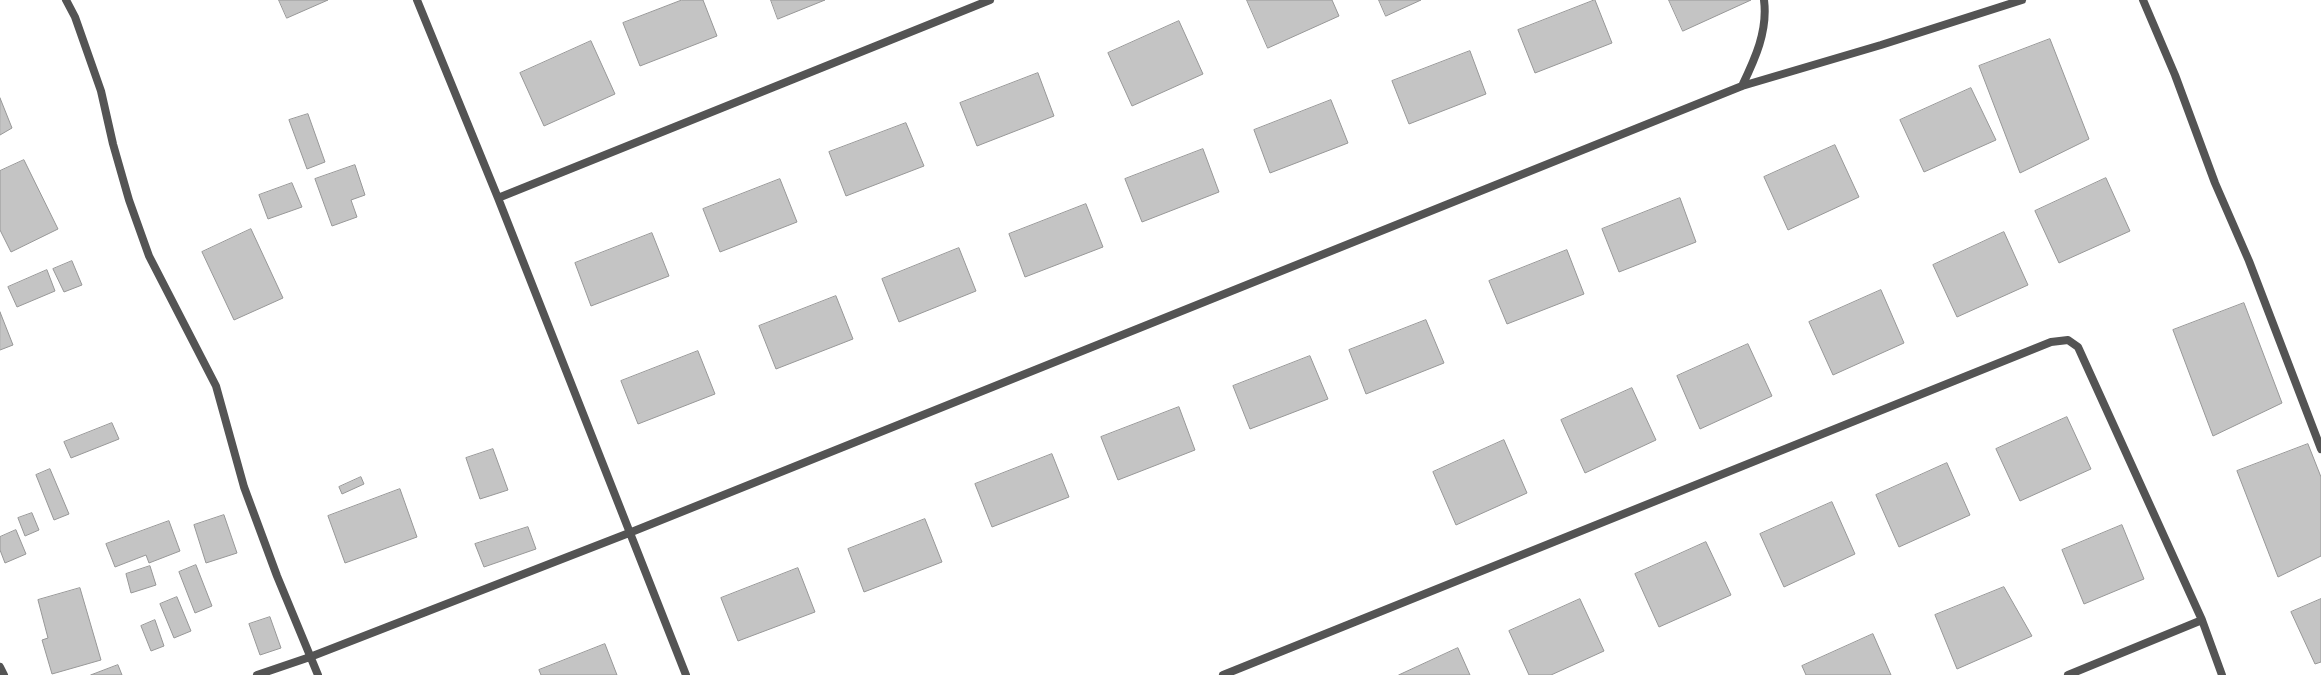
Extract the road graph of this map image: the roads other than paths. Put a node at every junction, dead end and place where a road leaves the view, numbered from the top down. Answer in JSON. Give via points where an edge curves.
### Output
{"nodes":[{"id":1,"x":66,"y":0,"type":"edge"},
{"id":2,"x":416,"y":0,"type":"edge"},
{"id":3,"x":990,"y":0,"type":"edge"},
{"id":4,"x":1764,"y":0,"type":"edge"},
{"id":5,"x":2022,"y":0,"type":"edge"},
{"id":6,"x":2143,"y":0,"type":"edge"},
{"id":7,"x":1742,"y":86,"type":"junction"},
{"id":8,"x":498,"y":198,"type":"junction"},
{"id":9,"x":2321,"y":450,"type":"edge"},
{"id":10,"x":629,"y":533,"type":"junction"},
{"id":11,"x":2202,"y":620,"type":"junction"},
{"id":12,"x":310,"y":657,"type":"junction"},
{"id":13,"x":0,"y":667,"type":"edge"},
{"id":14,"x":4,"y":675,"type":"edge"},
{"id":15,"x":257,"y":675,"type":"edge"},
{"id":16,"x":318,"y":675,"type":"edge"},
{"id":17,"x":686,"y":675,"type":"edge"},
{"id":18,"x":1223,"y":675,"type":"edge"},
{"id":19,"x":2068,"y":675,"type":"edge"},
{"id":20,"x":2222,"y":675,"type":"edge"}],
"edges":[{"from":1,"to":12,"type":"street","via":[[75,16],[101,91],[112,144],[149,256],[216,386],[244,487]]},
{"from":2,"to":8,"type":"street"},
{"from":3,"to":8,"type":"street"},
{"from":4,"to":7,"type":"street","via":[[1764,28],[1758,53]]},
{"from":5,"to":7,"type":"street"},
{"from":6,"to":9,"type":"street","via":[[2175,75],[2215,183],[2249,261]]},
{"from":7,"to":10,"type":"street"},
{"from":8,"to":10,"type":"street"},
{"from":10,"to":12,"type":"street"},
{"from":10,"to":17,"type":"street"},
{"from":11,"to":18,"type":"street","via":[[2078,347],[2068,340],[2051,342]]},
{"from":11,"to":19,"type":"street"},
{"from":11,"to":20,"type":"street"},
{"from":12,"to":15,"type":"street"},
{"from":12,"to":16,"type":"street"},
{"from":13,"to":14,"type":"street"}]}
